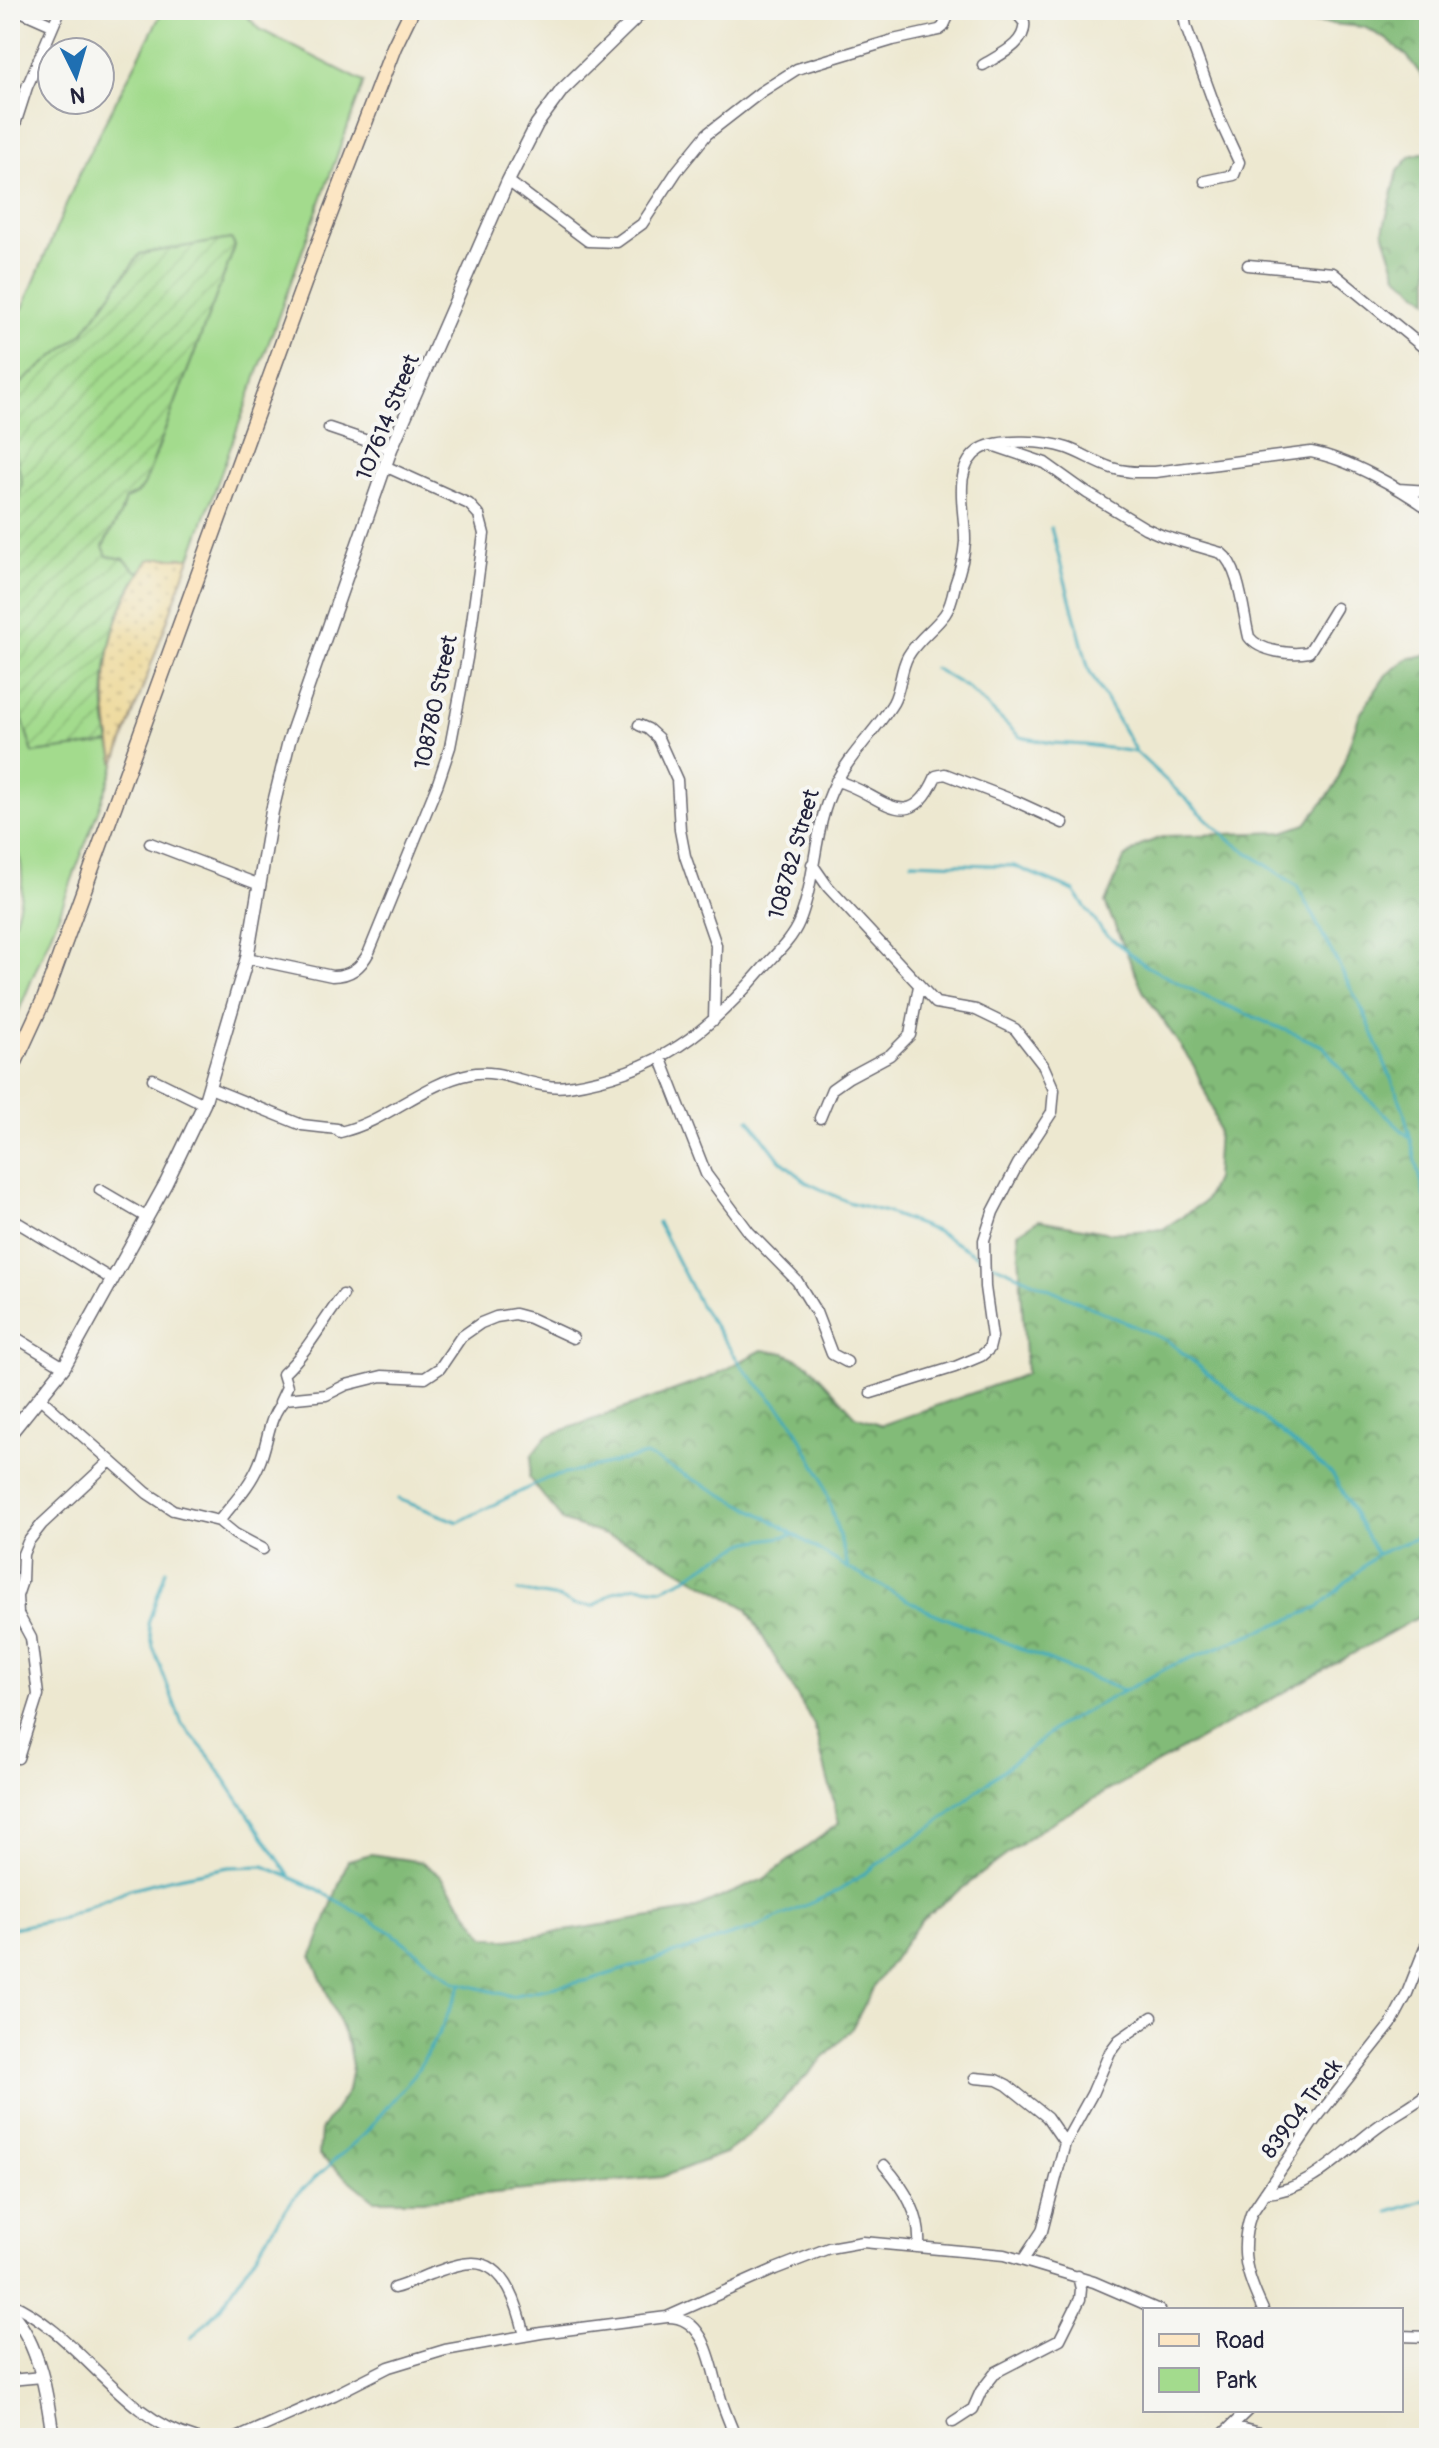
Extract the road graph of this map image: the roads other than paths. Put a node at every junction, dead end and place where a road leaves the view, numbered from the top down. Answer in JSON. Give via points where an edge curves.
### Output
{"nodes":[{"id":1,"x":18,"y":10,"type":"edge"},
{"id":2,"x":60,"y":10,"type":"edge"},
{"id":3,"x":412,"y":10,"type":"edge"},
{"id":4,"x":644,"y":10,"type":"edge"},
{"id":5,"x":951,"y":10,"type":"edge"},
{"id":6,"x":1014,"y":10,"type":"edge"},
{"id":7,"x":1183,"y":10,"type":"edge"},
{"id":8,"x":52,"y":25,"type":"junction"},
{"id":9,"x":983,"y":65,"type":"dead end"},
{"id":10,"x":10,"y":140,"type":"edge"},
{"id":11,"x":508,"y":181,"type":"junction"},
{"id":12,"x":1205,"y":181,"type":"dead end"},
{"id":13,"x":1248,"y":265,"type":"dead end"},
{"id":14,"x":1429,"y":352,"type":"edge"},
{"id":15,"x":329,"y":428,"type":"dead end"},
{"id":16,"x":993,"y":445,"type":"junction"},
{"id":17,"x":391,"y":449,"type":"junction"},
{"id":18,"x":387,"y":467,"type":"junction"},
{"id":19,"x":1396,"y":489,"type":"junction"},
{"id":20,"x":1429,"y":491,"type":"edge"},
{"id":21,"x":1429,"y":509,"type":"edge"},
{"id":22,"x":1336,"y":608,"type":"dead end"},
{"id":23,"x":639,"y":725,"type":"dead end"},
{"id":24,"x":836,"y":781,"type":"junction"},
{"id":25,"x":1063,"y":823,"type":"dead end"},
{"id":26,"x":150,"y":843,"type":"dead end"},
{"id":27,"x":812,"y":864,"type":"junction"},
{"id":28,"x":260,"y":885,"type":"junction"},
{"id":29,"x":247,"y":958,"type":"junction"},
{"id":30,"x":919,"y":986,"type":"junction"},
{"id":31,"x":714,"y":1020,"type":"junction"},
{"id":32,"x":661,"y":1059,"type":"junction"},
{"id":33,"x":10,"y":1073,"type":"edge"},
{"id":34,"x":153,"y":1079,"type":"dead end"},
{"id":35,"x":210,"y":1088,"type":"junction"},
{"id":36,"x":204,"y":1104,"type":"junction"},
{"id":37,"x":820,"y":1118,"type":"dead end"},
{"id":38,"x":100,"y":1190,"type":"dead end"},
{"id":39,"x":146,"y":1217,"type":"junction"},
{"id":40,"x":10,"y":1218,"type":"edge"},
{"id":41,"x":113,"y":1280,"type":"junction"},
{"id":42,"x":343,"y":1295,"type":"dead end"},
{"id":43,"x":10,"y":1334,"type":"edge"},
{"id":44,"x":573,"y":1338,"type":"dead end"},
{"id":45,"x":847,"y":1362,"type":"dead end"},
{"id":46,"x":64,"y":1367,"type":"junction"},
{"id":47,"x":871,"y":1393,"type":"dead end"},
{"id":48,"x":41,"y":1399,"type":"junction"},
{"id":49,"x":277,"y":1408,"type":"junction"},
{"id":50,"x":10,"y":1434,"type":"edge"},
{"id":51,"x":110,"y":1461,"type":"junction"},
{"id":52,"x":219,"y":1521,"type":"junction"},
{"id":53,"x":263,"y":1549,"type":"dead end"},
{"id":54,"x":18,"y":1758,"type":"dead end"},
{"id":55,"x":1429,"y":1938,"type":"edge"},
{"id":56,"x":1152,"y":2017,"type":"dead end"},
{"id":57,"x":975,"y":2078,"type":"dead end"},
{"id":58,"x":1429,"y":2092,"type":"edge"},
{"id":59,"x":1065,"y":2143,"type":"junction"},
{"id":60,"x":884,"y":2165,"type":"dead end"},
{"id":61,"x":1265,"y":2193,"type":"junction"},
{"id":62,"x":919,"y":2245,"type":"junction"},
{"id":63,"x":1023,"y":2260,"type":"junction"},
{"id":64,"x":1078,"y":2276,"type":"junction"},
{"id":65,"x":394,"y":2288,"type":"dead end"},
{"id":66,"x":10,"y":2303,"type":"edge"},
{"id":67,"x":1154,"y":2308,"type":"edge"},
{"id":68,"x":1262,"y":2308,"type":"edge"},
{"id":69,"x":10,"y":2311,"type":"edge"},
{"id":70,"x":667,"y":2317,"type":"junction"},
{"id":71,"x":525,"y":2336,"type":"junction"},
{"id":72,"x":1403,"y":2336,"type":"edge"},
{"id":73,"x":1429,"y":2337,"type":"edge"},
{"id":74,"x":42,"y":2377,"type":"junction"},
{"id":75,"x":10,"y":2380,"type":"edge"},
{"id":76,"x":1246,"y":2412,"type":"edge"},
{"id":77,"x":953,"y":2422,"type":"dead end"},
{"id":78,"x":1232,"y":2426,"type":"junction"},
{"id":79,"x":53,"y":2438,"type":"edge"},
{"id":80,"x":195,"y":2438,"type":"edge"},
{"id":81,"x":237,"y":2438,"type":"edge"},
{"id":82,"x":736,"y":2438,"type":"edge"},
{"id":83,"x":1219,"y":2438,"type":"edge"},
{"id":84,"x":1279,"y":2438,"type":"edge"}],
"edges":[{"from":1,"to":8,"type":"street"},
{"from":2,"to":8,"type":"street"},
{"from":3,"to":33,"type":"main road","via":[[308,271],[50,982]]},
{"from":4,"to":11,"type":"street","name":"107614 Street","via":[[562,90],[537,124]]},
{"from":5,"to":11,"type":"street","via":[[937,30],[797,69],[761,92],[707,134],[642,224],[617,242],[588,241]]},
{"from":6,"to":9,"type":"street","via":[[1024,22],[1024,34]]},
{"from":7,"to":12,"type":"street","via":[[1239,162],[1231,176]]},
{"from":8,"to":10,"type":"street"},
{"from":11,"to":17,"type":"street","name":"107614 Street"},
{"from":13,"to":14,"type":"street","via":[[1333,273]]},
{"from":15,"to":17,"type":"street"},
{"from":16,"to":19,"type":"street","via":[[1049,443],[1129,472],[1311,452]]},
{"from":16,"to":22,"type":"street","via":[[1045,463],[1145,528],[1227,557],[1255,644],[1309,652]]},
{"from":16,"to":24,"type":"street","name":"108782 Street","via":[[968,461],[961,480],[965,543],[947,612],[907,657],[896,698]]},
{"from":17,"to":18,"type":"street","name":"107614 Street"},
{"from":18,"to":28,"type":"street","name":"107614 Street","via":[[289,741]]},
{"from":18,"to":29,"type":"street","name":"108780 Street","via":[[469,504],[483,523],[450,747],[369,952],[358,968],[332,976]]},
{"from":19,"to":20,"type":"street"},
{"from":19,"to":21,"type":"street"},
{"from":23,"to":31,"type":"street","via":[[658,738],[677,780],[685,856],[716,945]]},
{"from":24,"to":25,"type":"street","via":[[900,809],[922,801],[936,776],[945,774]]},
{"from":24,"to":27,"type":"street","name":"108782 Street"},
{"from":26,"to":28,"type":"street"},
{"from":27,"to":30,"type":"street"},
{"from":27,"to":31,"type":"street","name":"108782 Street","via":[[798,923],[789,938]]},
{"from":28,"to":29,"type":"street","name":"107614 Street"},
{"from":29,"to":35,"type":"street","name":"107614 Street"},
{"from":30,"to":37,"type":"street","via":[[910,1035],[890,1055],[832,1089]]},
{"from":30,"to":47,"type":"street","via":[[939,1005],[976,1010],[1011,1026],[1043,1065],[1054,1101],[993,1212],[984,1240],[989,1349],[955,1367]]},
{"from":31,"to":32,"type":"street","name":"108782 Street"},
{"from":32,"to":35,"type":"street","name":"108782 Street","via":[[555,1087],[472,1073],[340,1132],[302,1125]]},
{"from":32,"to":45,"type":"street","via":[[706,1174],[749,1232],[797,1281],[832,1354]]},
{"from":34,"to":36,"type":"street"},
{"from":35,"to":36,"type":"street","name":"107614 Street"},
{"from":36,"to":39,"type":"street","name":"107614 Street"},
{"from":38,"to":39,"type":"street"},
{"from":39,"to":41,"type":"street","name":"107614 Street"},
{"from":40,"to":41,"type":"street"},
{"from":41,"to":46,"type":"street","name":"107614 Street"},
{"from":42,"to":49,"type":"street","via":[[283,1374],[287,1387]]},
{"from":43,"to":46,"type":"street"},
{"from":44,"to":49,"type":"street","via":[[530,1318],[496,1317],[461,1337],[440,1368],[425,1378],[382,1376],[326,1395],[285,1399]]},
{"from":46,"to":48,"type":"street","name":"107614 Street"},
{"from":48,"to":50,"type":"street","name":"107614 Street"},
{"from":48,"to":51,"type":"street"},
{"from":49,"to":52,"type":"street","via":[[259,1466]]},
{"from":51,"to":52,"type":"street","via":[[165,1505]]},
{"from":51,"to":54,"type":"street","via":[[42,1524],[23,1554],[18,1614],[31,1638],[38,1695]]},
{"from":52,"to":53,"type":"street"},
{"from":55,"to":61,"type":"street","name":"83904 Track","via":[[1391,2024]]},
{"from":56,"to":59,"type":"street","via":[[1113,2045]]},
{"from":57,"to":59,"type":"street","via":[[1007,2085],[1047,2117]]},
{"from":58,"to":61,"type":"street","via":[[1316,2174]]},
{"from":59,"to":63,"type":"street","via":[[1042,2231]]},
{"from":60,"to":62,"type":"street","via":[[918,2221]]},
{"from":61,"to":68,"type":"street","name":"83904 Track","via":[[1248,2223],[1245,2256],[1247,2275]]},
{"from":62,"to":63,"type":"street"},
{"from":62,"to":70,"type":"street","via":[[863,2242],[829,2248]]},
{"from":63,"to":64,"type":"street"},
{"from":64,"to":67,"type":"street"},
{"from":64,"to":77,"type":"street","via":[[1080,2299],[1060,2339],[996,2372],[976,2405]]},
{"from":65,"to":71,"type":"street","via":[[459,2265],[489,2266],[513,2296]]},
{"from":66,"to":80,"type":"street","via":[[48,2326],[139,2409]]},
{"from":69,"to":74,"type":"street","via":[[24,2330]]},
{"from":70,"to":71,"type":"street"},
{"from":70,"to":82,"type":"street","via":[[680,2318],[704,2341]]},
{"from":71,"to":81,"type":"street","via":[[445,2350],[389,2367]]},
{"from":72,"to":73,"type":"street"},
{"from":74,"to":75,"type":"street"},
{"from":74,"to":79,"type":"street"},
{"from":76,"to":78,"type":"street"},
{"from":78,"to":83,"type":"street"},
{"from":78,"to":84,"type":"street"}]}
